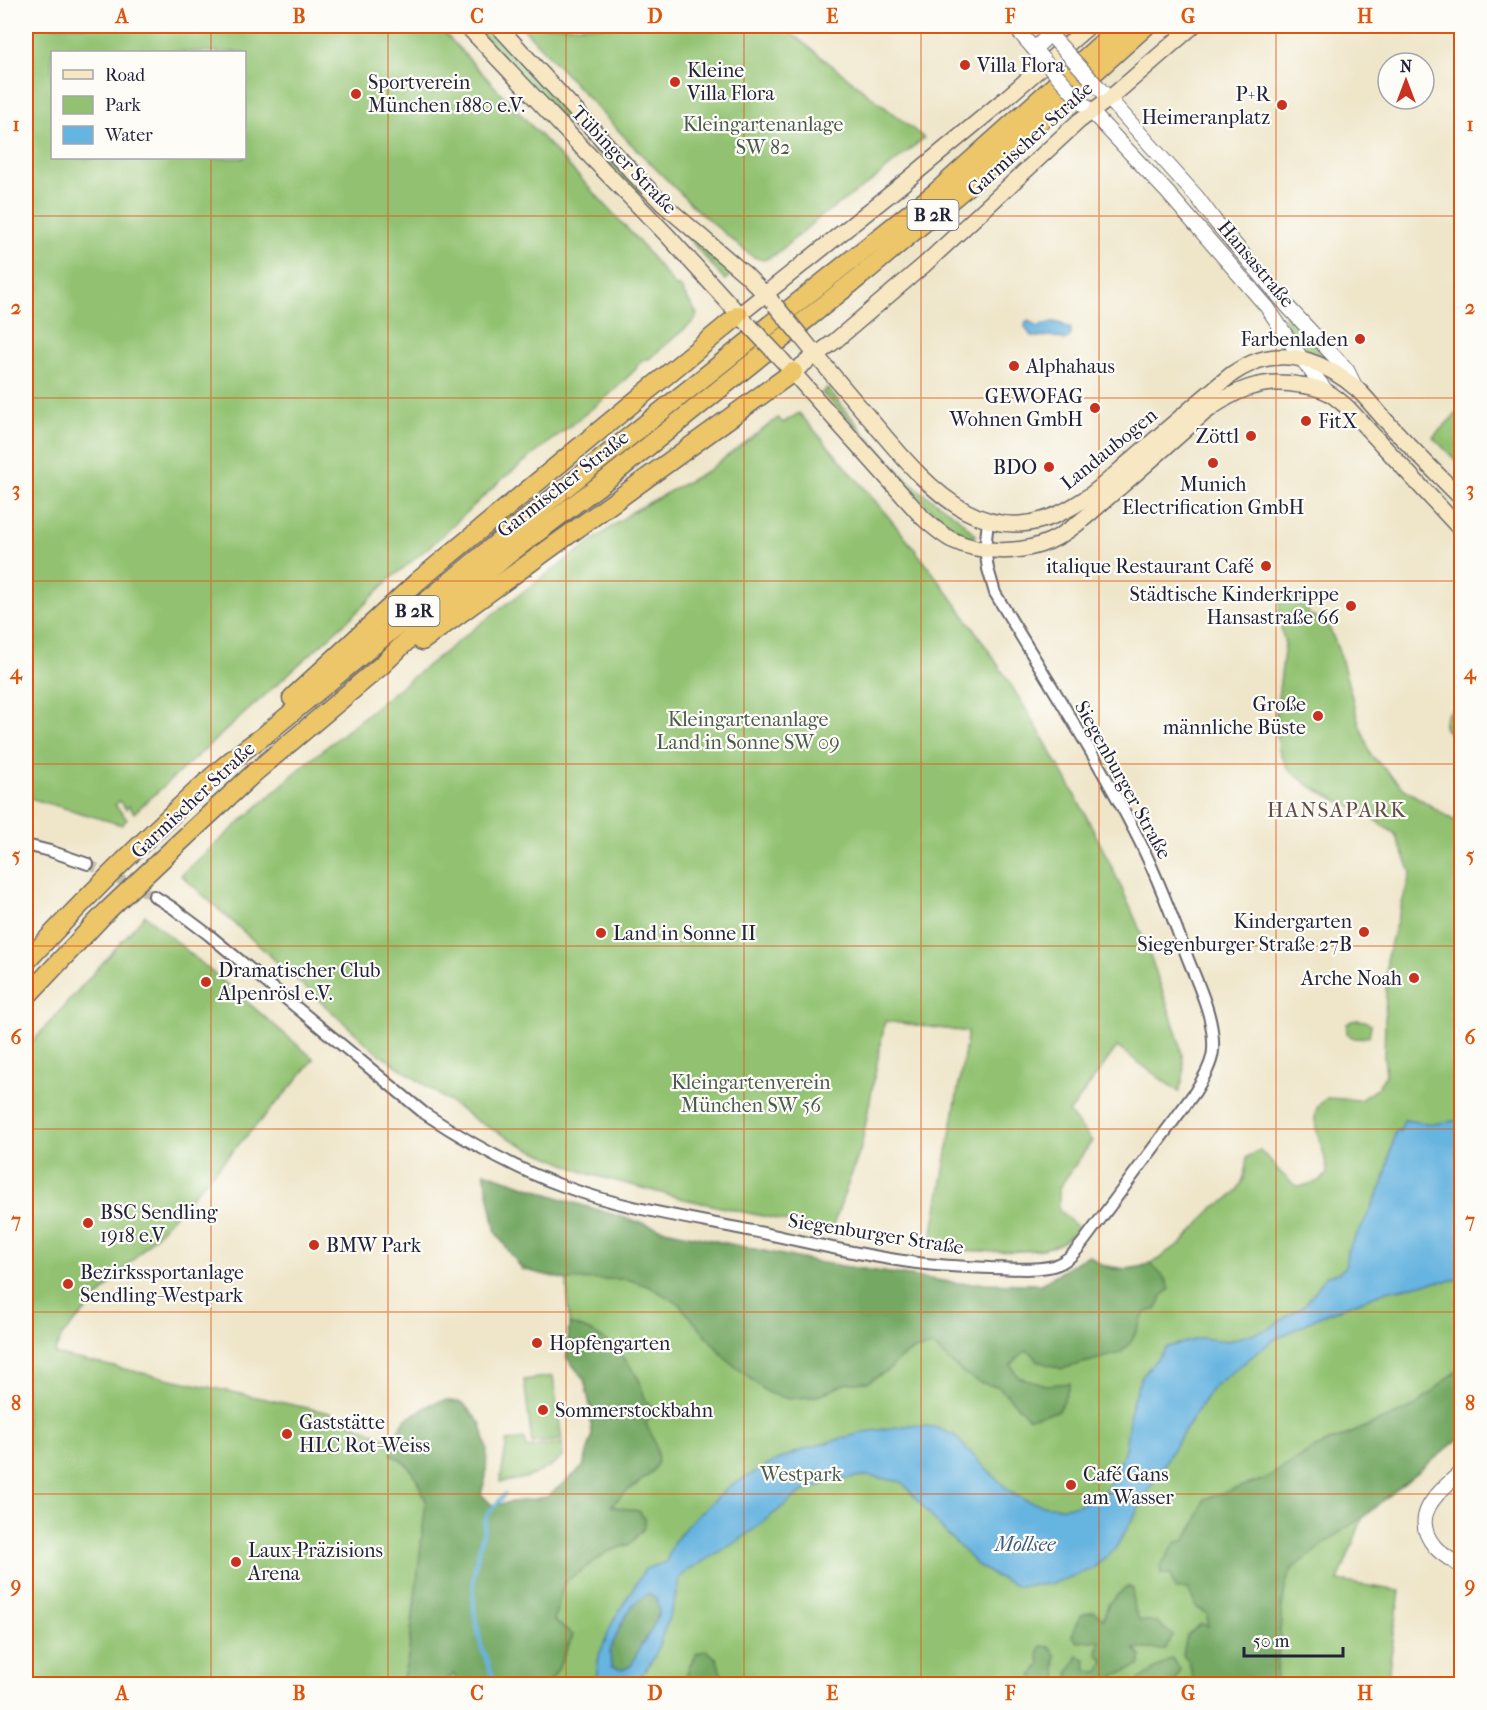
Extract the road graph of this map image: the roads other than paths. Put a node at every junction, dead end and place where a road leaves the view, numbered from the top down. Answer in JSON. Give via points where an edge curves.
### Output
{"nodes":[{"id":1,"x":467,"y":26,"type":"edge"},
{"id":2,"x":498,"y":26,"type":"edge"},
{"id":3,"x":1014,"y":26,"type":"edge"},
{"id":4,"x":1089,"y":26,"type":"edge"},
{"id":5,"x":1122,"y":26,"type":"edge"},
{"id":6,"x":1146,"y":26,"type":"edge"},
{"id":7,"x":1193,"y":26,"type":"edge"},
{"id":8,"x":1051,"y":31,"type":"edge"},
{"id":9,"x":1036,"y":52,"type":"junction"},
{"id":10,"x":1105,"y":94,"type":"junction"},
{"id":11,"x":1087,"y":108,"type":"junction"},
{"id":12,"x":770,"y":299,"type":"junction"},
{"id":13,"x":744,"y":320,"type":"junction"},
{"id":14,"x":816,"y":356,"type":"junction"},
{"id":15,"x":1301,"y":358,"type":"junction"},
{"id":16,"x":794,"y":372,"type":"junction"},
{"id":17,"x":1357,"y":390,"type":"junction"},
{"id":18,"x":1327,"y":392,"type":"junction"},
{"id":19,"x":1461,"y":499,"type":"edge"},
{"id":20,"x":988,"y":521,"type":"junction"},
{"id":21,"x":1461,"y":531,"type":"edge"},
{"id":22,"x":985,"y":549,"type":"junction"},
{"id":23,"x":382,"y":665,"type":"junction"},
{"id":24,"x":237,"y":755,"type":"junction"},
{"id":25,"x":26,"y":845,"type":"edge"},
{"id":26,"x":88,"y":864,"type":"tunnel mouth"},
{"id":27,"x":154,"y":896,"type":"tunnel mouth"},
{"id":28,"x":26,"y":962,"type":"edge"},
{"id":29,"x":26,"y":997,"type":"edge"},
{"id":30,"x":1461,"y":1471,"type":"edge"},
{"id":31,"x":1461,"y":1567,"type":"edge"}],
"edges":[{"from":1,"to":13,"type":"main road","name":"Tübinger Straße"},
{"from":2,"to":12,"type":"main road","name":"Tübinger Straße","via":[[641,182]]},
{"from":3,"to":9,"type":"street","name":"Hansastraße"},
{"from":4,"to":12,"type":"main road"},
{"from":5,"to":24,"type":"highway","name":"Garmischer Straße","number":"B 2R","via":[[935,193]]},
{"from":6,"to":23,"type":"highway","name":"Garmischer Straße","number":"B 2R","via":[[887,254],[510,553]]},
{"from":7,"to":10,"type":"main road","name":"Garmischer Straße"},
{"from":8,"to":9,"type":"street"},
{"from":8,"to":10,"type":"street","name":"Hansastraße","bridge":true},
{"from":9,"to":11,"type":"street","name":"Hansastraße","bridge":true},
{"from":10,"to":11,"type":"main road","name":"Garmischer Straße"},
{"from":10,"to":17,"type":"street","name":"Hansastraße","via":[[1347,370]]},
{"from":11,"to":14,"type":"main road","name":"Garmischer Straße","via":[[1079,121],[924,265]]},
{"from":11,"to":15,"type":"street","name":"Hansastraße","via":[[1267,307]]},
{"from":12,"to":13,"type":"main road"},
{"from":12,"to":14,"type":"main road","name":"Landaubogen","bridge":true},
{"from":13,"to":16,"type":"main road","name":"Landaubogen","bridge":true},
{"from":13,"to":24,"type":"highway","via":[[418,581],[255,731]]},
{"from":14,"to":16,"type":"main road","name":"Garmischer Straße"},
{"from":14,"to":20,"type":"main road","name":"Landaubogen","via":[[943,497]]},
{"from":15,"to":17,"type":"main road","name":"Landaubogen","via":[[1323,366]]},
{"from":15,"to":18,"type":"street","name":"Hansastraße"},
{"from":15,"to":20,"type":"main road","name":"Landaubogen","via":[[1266,359],[1232,374],[1093,493],[1065,511],[1028,524]]},
{"from":16,"to":22,"type":"main road","name":"Landaubogen","via":[[923,518],[952,540]]},
{"from":16,"to":23,"type":"highway","via":[[483,598]]},
{"from":17,"to":19,"type":"main road","name":"Hansastraße"},
{"from":18,"to":21,"type":"main road","name":"Hansastraße","via":[[1349,409]]},
{"from":18,"to":22,"type":"main road","name":"Landaubogen","via":[[1310,386],[1274,383],[1244,389],[1222,399],[1077,524],[1052,540],[1014,550]]},
{"from":20,"to":22,"type":"street","name":"Siegenburger Straße"},
{"from":22,"to":27,"type":"street","name":"Siegenburger Straße","via":[[995,593],[1142,847],[1203,998],[1212,1038],[1208,1068],[1195,1092],[1084,1241],[1074,1253],[1052,1266],[958,1267],[858,1253],[613,1202],[546,1179],[455,1134],[424,1113],[209,934]]},
{"from":23,"to":29,"type":"highway","name":"Garmischer Straße","number":"B 2R","via":[[254,773],[181,841],[108,910]]},
{"from":24,"to":28,"type":"highway","name":"Garmischer Straße","number":"B 2R","via":[[132,852]]},
{"from":25,"to":26,"type":"street"},
{"from":30,"to":31,"type":"street","via":[[1429,1503],[1424,1530],[1436,1548]]}]}
